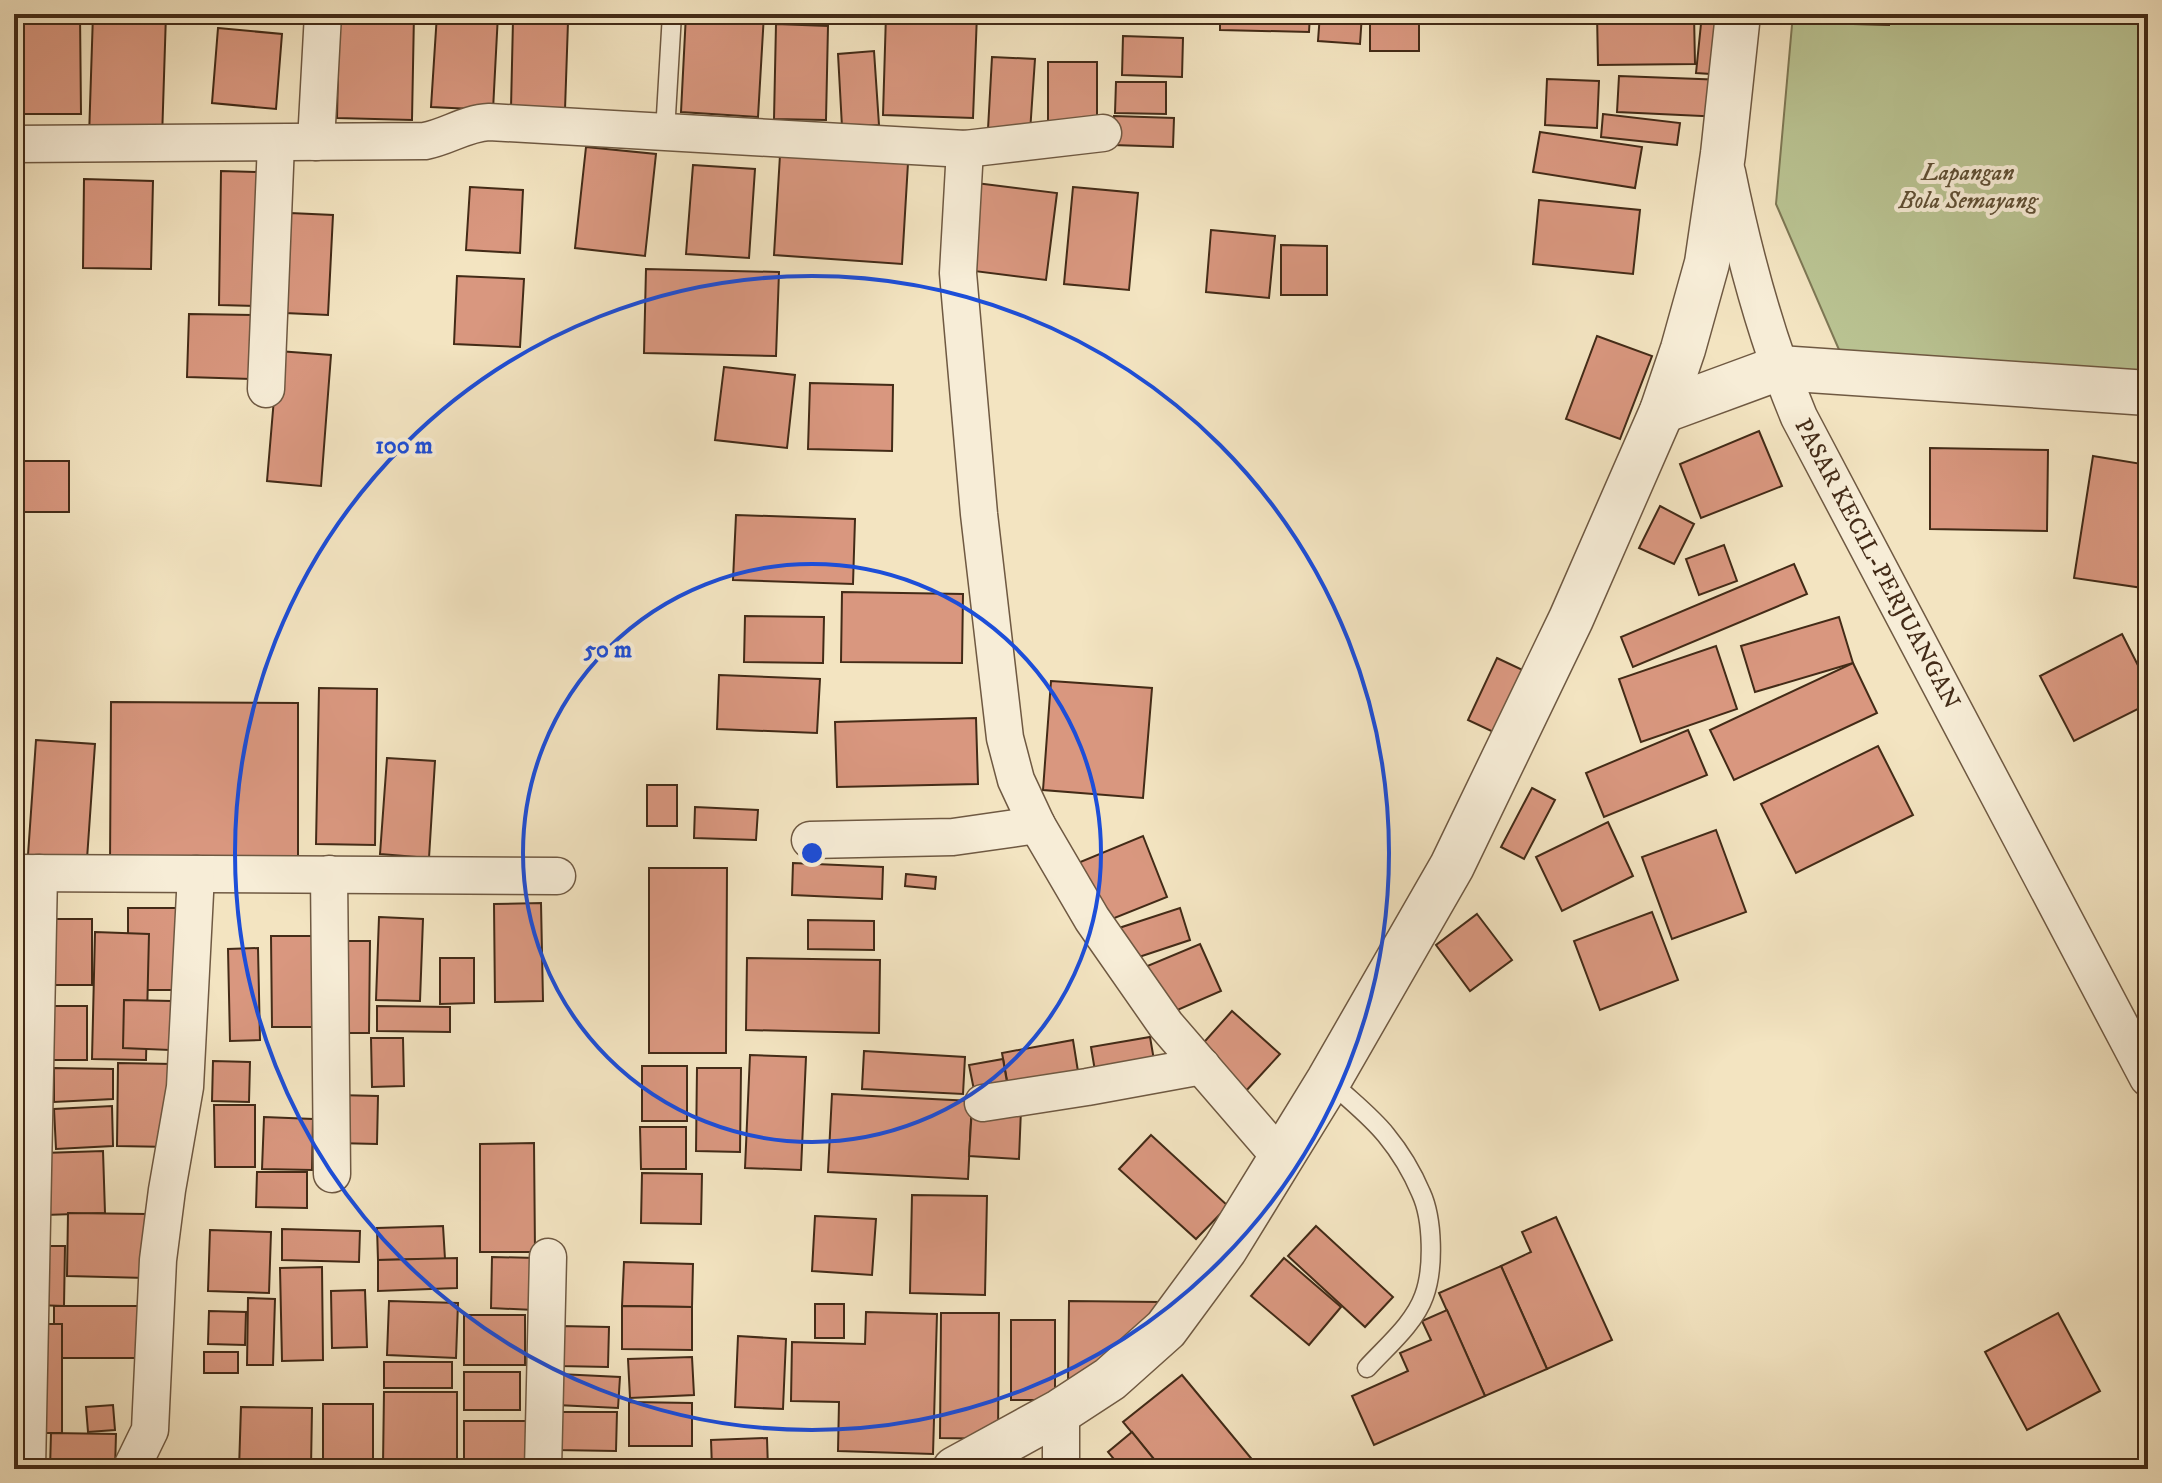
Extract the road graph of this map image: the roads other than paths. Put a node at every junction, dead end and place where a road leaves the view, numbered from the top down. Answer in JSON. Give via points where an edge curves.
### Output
{"nodes":[{"id":1,"x":323,"y":14,"type":"edge"},
{"id":2,"x":672,"y":14,"type":"edge"},
{"id":3,"x":1738,"y":14,"type":"edge"},
{"id":4,"x":665,"y":132,"type":"junction"},
{"id":5,"x":1103,"y":133,"type":"dead end"},
{"id":6,"x":316,"y":142,"type":"junction"},
{"id":7,"x":276,"y":143,"type":"junction"},
{"id":8,"x":14,"y":144,"type":"edge"},
{"id":9,"x":965,"y":149,"type":"junction"},
{"id":10,"x":1723,"y":154,"type":"junction"},
{"id":11,"x":1779,"y":368,"type":"junction"},
{"id":12,"x":266,"y":389,"type":"dead end"},
{"id":13,"x":2148,"y":393,"type":"edge"},
{"id":14,"x":1662,"y":411,"type":"junction"},
{"id":15,"x":1037,"y":825,"type":"junction"},
{"id":16,"x":810,"y":840,"type":"dead end"},
{"id":17,"x":26,"y":873,"type":"edge"},
{"id":18,"x":196,"y":874,"type":"junction"},
{"id":19,"x":329,"y":874,"type":"junction"},
{"id":20,"x":557,"y":876,"type":"dead end"},
{"id":21,"x":1202,"y":1066,"type":"junction"},
{"id":22,"x":2148,"y":1078,"type":"edge"},
{"id":23,"x":1329,"y":1080,"type":"junction"},
{"id":24,"x":983,"y":1103,"type":"dead end"},
{"id":25,"x":1281,"y":1158,"type":"junction"},
{"id":26,"x":332,"y":1174,"type":"dead end"},
{"id":27,"x":548,"y":1257,"type":"dead end"},
{"id":28,"x":1367,"y":1368,"type":"dead end"},
{"id":29,"x":1061,"y":1411,"type":"junction"},
{"id":30,"x":27,"y":1469,"type":"edge"},
{"id":31,"x":131,"y":1469,"type":"edge"},
{"id":32,"x":543,"y":1469,"type":"edge"},
{"id":33,"x":955,"y":1469,"type":"edge"},
{"id":34,"x":1061,"y":1469,"type":"edge"}],
"edges":[{"from":1,"to":6,"type":"street"},
{"from":2,"to":4,"type":"lane"},
{"from":3,"to":10,"type":"street","name":"PASAR KECIL-PERJUANGAN"},
{"from":4,"to":6,"type":"street","via":[[489,122],[425,141]]},
{"from":4,"to":9,"type":"street"},
{"from":5,"to":9,"type":"street"},
{"from":6,"to":7,"type":"street"},
{"from":7,"to":8,"type":"street"},
{"from":7,"to":12,"type":"street"},
{"from":9,"to":15,"type":"street","via":[[958,273],[979,514],[1005,738],[1016,780]]},
{"from":10,"to":11,"type":"street","name":"PASAR KECIL-PERJUANGAN","via":[[1741,241]]},
{"from":10,"to":14,"type":"street","via":[[1707,263]]},
{"from":11,"to":13,"type":"street"},
{"from":11,"to":14,"type":"street"},
{"from":11,"to":22,"type":"street","name":"PASAR KECIL-PERJUANGAN","via":[[1799,417]]},
{"from":14,"to":23,"type":"street","via":[[1571,619],[1452,866]]},
{"from":15,"to":16,"type":"street","via":[[953,837]]},
{"from":15,"to":21,"type":"street","via":[[1092,919],[1166,1025]]},
{"from":17,"to":18,"type":"street"},
{"from":17,"to":30,"type":"street"},
{"from":18,"to":19,"type":"street"},
{"from":18,"to":31,"type":"street","via":[[185,1087],[158,1260],[150,1430]]},
{"from":19,"to":20,"type":"street"},
{"from":19,"to":26,"type":"street"},
{"from":21,"to":24,"type":"street"},
{"from":21,"to":25,"type":"street"},
{"from":23,"to":25,"type":"street"},
{"from":23,"to":28,"type":"lane","via":[[1386,1134],[1422,1195],[1429,1230],[1424,1296],[1411,1321]]},
{"from":25,"to":29,"type":"street","via":[[1225,1249],[1166,1329],[1110,1379]]},
{"from":27,"to":32,"type":"street"},
{"from":29,"to":33,"type":"street"},
{"from":29,"to":34,"type":"street"}]}
